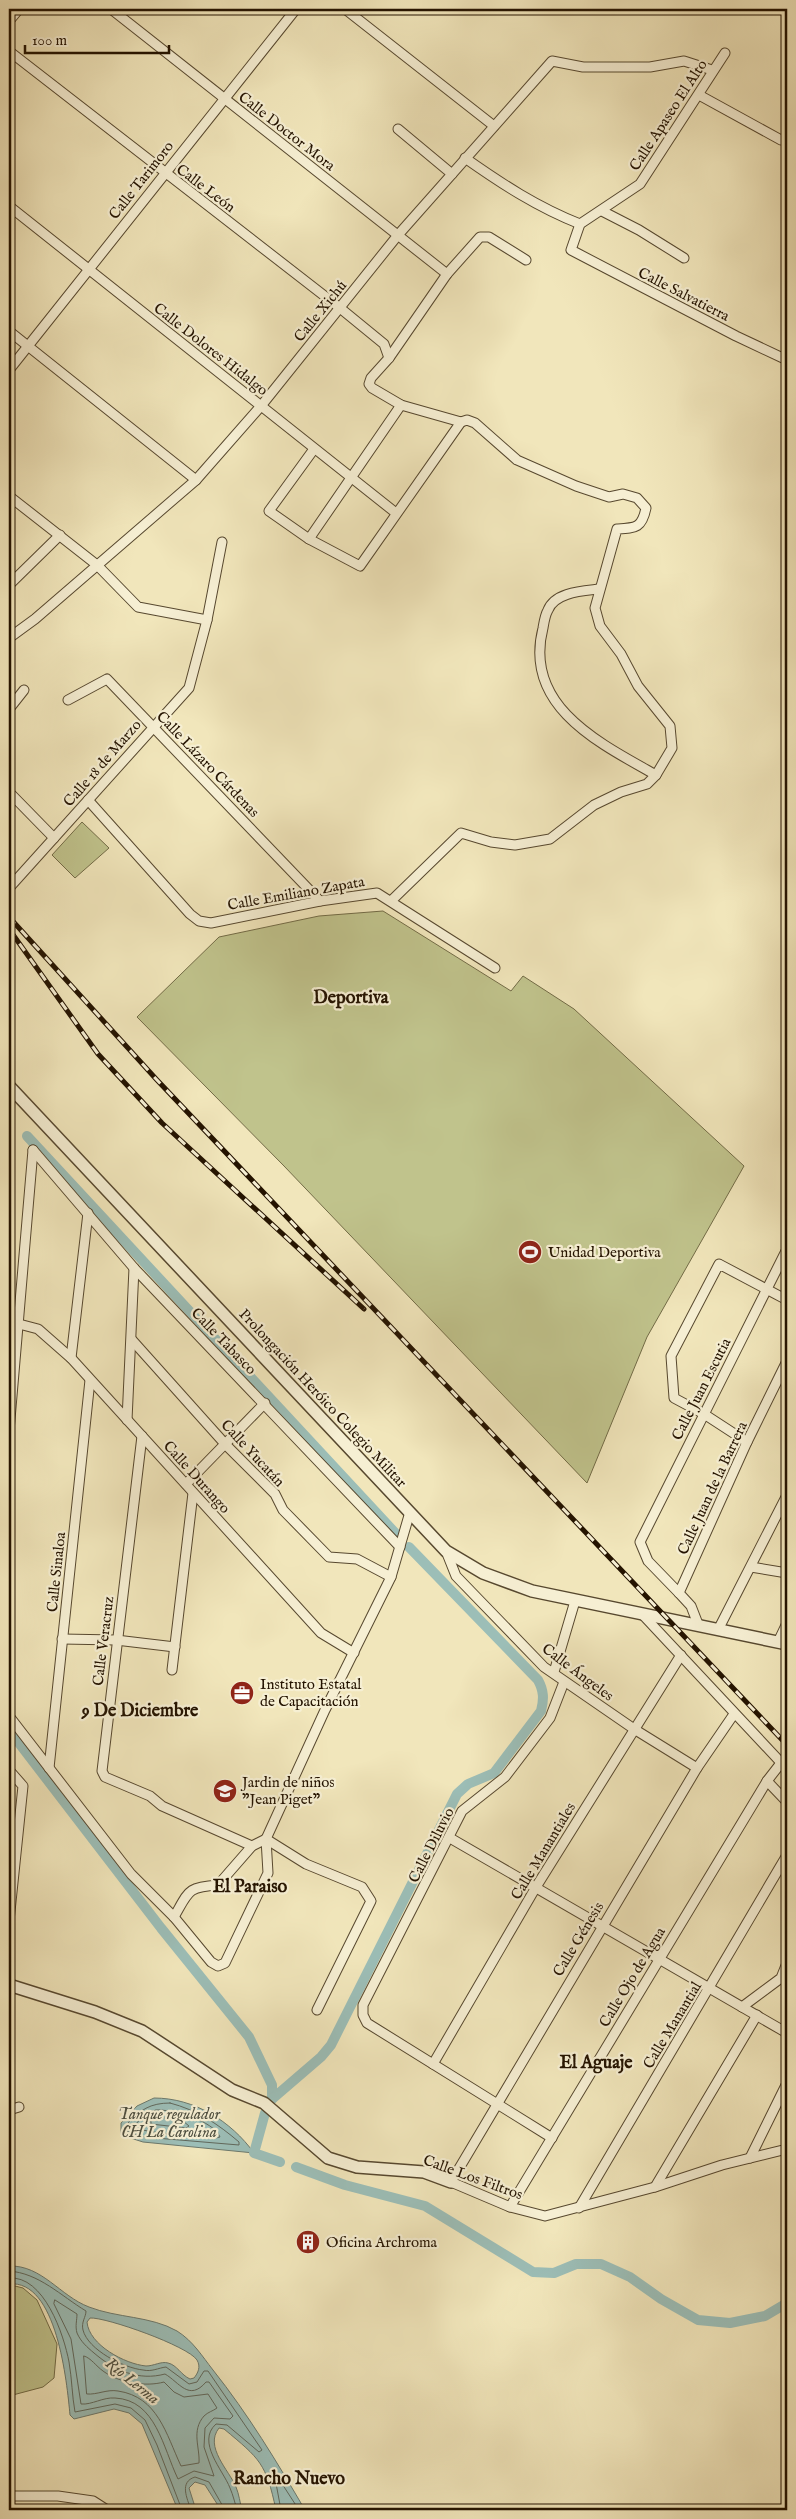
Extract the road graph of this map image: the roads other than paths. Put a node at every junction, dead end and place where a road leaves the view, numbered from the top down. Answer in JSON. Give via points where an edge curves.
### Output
{"nodes":[{"id":1,"x":19,"y":9,"type":"edge"},
{"id":2,"x":111,"y":9,"type":"edge"},
{"id":3,"x":296,"y":9,"type":"edge"},
{"id":4,"x":345,"y":9,"type":"edge"},
{"id":5,"x":121,"y":12,"type":"edge"},
{"id":6,"x":9,"y":21,"type":"edge"},
{"id":7,"x":9,"y":51,"type":"edge"},
{"id":8,"x":725,"y":53,"type":"dead end"},
{"id":9,"x":712,"y":70,"type":"junction"},
{"id":10,"x":698,"y":95,"type":"junction"},
{"id":11,"x":224,"y":98,"type":"junction"},
{"id":12,"x":494,"y":126,"type":"junction"},
{"id":13,"x":398,"y":129,"type":"dead end"},
{"id":14,"x":781,"y":140,"type":"dead end"},
{"id":15,"x":466,"y":158,"type":"junction"},
{"id":16,"x":164,"y":173,"type":"junction"},
{"id":17,"x":452,"y":174,"type":"junction"},
{"id":18,"x":9,"y":206,"type":"edge"},
{"id":19,"x":602,"y":211,"type":"junction"},
{"id":20,"x":580,"y":224,"type":"junction"},
{"id":21,"x":398,"y":235,"type":"junction"},
{"id":22,"x":684,"y":258,"type":"dead end"},
{"id":23,"x":526,"y":260,"type":"dead end"},
{"id":24,"x":88,"y":269,"type":"junction"},
{"id":25,"x":447,"y":274,"type":"junction"},
{"id":26,"x":340,"y":308,"type":"junction"},
{"id":27,"x":9,"y":331,"type":"edge"},
{"id":28,"x":28,"y":346,"type":"junction"},
{"id":29,"x":389,"y":358,"type":"junction"},
{"id":30,"x":787,"y":360,"type":"edge"},
{"id":31,"x":9,"y":370,"type":"edge"},
{"id":32,"x":401,"y":405,"type":"junction"},
{"id":33,"x":261,"y":406,"type":"junction"},
{"id":34,"x":461,"y":422,"type":"junction"},
{"id":35,"x":314,"y":449,"type":"junction"},
{"id":36,"x":351,"y":478,"type":"junction"},
{"id":37,"x":196,"y":480,"type":"junction"},
{"id":38,"x":9,"y":496,"type":"edge"},
{"id":39,"x":396,"y":514,"type":"junction"},
{"id":40,"x":60,"y":535,"type":"junction"},
{"id":41,"x":309,"y":539,"type":"junction"},
{"id":42,"x":222,"y":542,"type":"dead end"},
{"id":43,"x":97,"y":565,"type":"junction"},
{"id":44,"x":9,"y":585,"type":"edge"},
{"id":45,"x":599,"y":589,"type":"junction"},
{"id":46,"x":207,"y":620,"type":"junction"},
{"id":47,"x":9,"y":638,"type":"edge"},
{"id":48,"x":24,"y":690,"type":"dead end"},
{"id":49,"x":68,"y":700,"type":"dead end"},
{"id":50,"x":9,"y":709,"type":"edge"},
{"id":51,"x":152,"y":726,"type":"junction"},
{"id":52,"x":656,"y":775,"type":"junction"},
{"id":53,"x":9,"y":792,"type":"edge"},
{"id":54,"x":88,"y":800,"type":"junction"},
{"id":55,"x":54,"y":838,"type":"junction"},
{"id":56,"x":9,"y":888,"type":"edge"},
{"id":57,"x":320,"y":901,"type":"junction"},
{"id":58,"x":391,"y":901,"type":"junction"},
{"id":59,"x":495,"y":968,"type":"dead end"},
{"id":60,"x":9,"y":1086,"type":"edge"},
{"id":61,"x":88,"y":1213,"type":"junction"},
{"id":62,"x":787,"y":1249,"type":"edge"},
{"id":63,"x":134,"y":1268,"type":"junction"},
{"id":64,"x":768,"y":1288,"type":"junction"},
{"id":65,"x":787,"y":1300,"type":"edge"},
{"id":66,"x":19,"y":1324,"type":"junction"},
{"id":67,"x":132,"y":1340,"type":"junction"},
{"id":68,"x":71,"y":1358,"type":"junction"},
{"id":69,"x":787,"y":1362,"type":"edge"},
{"id":70,"x":90,"y":1380,"type":"junction"},
{"id":71,"x":265,"y":1403,"type":"junction"},
{"id":72,"x":704,"y":1414,"type":"junction"},
{"id":73,"x":127,"y":1420,"type":"junction"},
{"id":74,"x":9,"y":1432,"type":"edge"},
{"id":75,"x":142,"y":1436,"type":"junction"},
{"id":76,"x":747,"y":1442,"type":"junction"},
{"id":77,"x":226,"y":1445,"type":"junction"},
{"id":78,"x":186,"y":1484,"type":"junction"},
{"id":79,"x":194,"y":1493,"type":"junction"},
{"id":80,"x":787,"y":1496,"type":"edge"},
{"id":81,"x":410,"y":1512,"type":"junction"},
{"id":82,"x":400,"y":1547,"type":"junction"},
{"id":83,"x":446,"y":1551,"type":"junction"},
{"id":84,"x":751,"y":1567,"type":"junction"},
{"id":85,"x":787,"y":1573,"type":"edge"},
{"id":86,"x":392,"y":1577,"type":"junction"},
{"id":87,"x":678,"y":1593,"type":"junction"},
{"id":88,"x":574,"y":1601,"type":"junction"},
{"id":89,"x":642,"y":1614,"type":"junction"},
{"id":90,"x":787,"y":1623,"type":"edge"},
{"id":91,"x":698,"y":1624,"type":"junction"},
{"id":92,"x":720,"y":1628,"type":"junction"},
{"id":93,"x":62,"y":1639,"type":"junction"},
{"id":94,"x":116,"y":1640,"type":"junction"},
{"id":95,"x":783,"y":1643,"type":"edge"},
{"id":96,"x":175,"y":1647,"type":"junction"},
{"id":97,"x":354,"y":1653,"type":"junction"},
{"id":98,"x":681,"y":1656,"type":"junction"},
{"id":99,"x":172,"y":1670,"type":"dead end"},
{"id":100,"x":554,"y":1672,"type":"junction"},
{"id":101,"x":564,"y":1682,"type":"junction"},
{"id":102,"x":734,"y":1714,"type":"junction"},
{"id":103,"x":9,"y":1716,"type":"edge"},
{"id":104,"x":634,"y":1729,"type":"junction"},
{"id":105,"x":784,"y":1766,"type":"edge"},
{"id":106,"x":49,"y":1768,"type":"junction"},
{"id":107,"x":697,"y":1768,"type":"junction"},
{"id":108,"x":9,"y":1770,"type":"edge"},
{"id":109,"x":767,"y":1781,"type":"junction"},
{"id":110,"x":787,"y":1802,"type":"edge"},
{"id":111,"x":450,"y":1838,"type":"junction"},
{"id":112,"x":266,"y":1839,"type":"junction"},
{"id":113,"x":252,"y":1846,"type":"junction"},
{"id":114,"x":787,"y":1855,"type":"edge"},
{"id":115,"x":536,"y":1888,"type":"junction"},
{"id":116,"x":174,"y":1917,"type":"junction"},
{"id":117,"x":9,"y":1921,"type":"edge"},
{"id":118,"x":602,"y":1926,"type":"junction"},
{"id":119,"x":659,"y":1959,"type":"junction"},
{"id":120,"x":787,"y":1963,"type":"edge"},
{"id":121,"x":784,"y":1980,"type":"edge"},
{"id":122,"x":9,"y":1985,"type":"edge"},
{"id":123,"x":710,"y":1988,"type":"junction"},
{"id":124,"x":742,"y":2007,"type":"junction"},
{"id":125,"x":317,"y":2010,"type":"dead end"},
{"id":126,"x":757,"y":2015,"type":"junction"},
{"id":127,"x":787,"y":2033,"type":"edge"},
{"id":128,"x":432,"y":2064,"type":"junction"},
{"id":129,"x":787,"y":2083,"type":"edge"},
{"id":130,"x":498,"y":2104,"type":"junction"},
{"id":131,"x":19,"y":2107,"type":"dead end"},
{"id":132,"x":9,"y":2110,"type":"edge"},
{"id":133,"x":552,"y":2138,"type":"junction"},
{"id":134,"x":787,"y":2149,"type":"edge"},
{"id":135,"x":750,"y":2158,"type":"junction"},
{"id":136,"x":451,"y":2182,"type":"junction"},
{"id":137,"x":654,"y":2187,"type":"junction"},
{"id":138,"x":510,"y":2207,"type":"junction"},
{"id":139,"x":579,"y":2208,"type":"junction"},
{"id":140,"x":9,"y":2496,"type":"edge"},
{"id":141,"x":107,"y":2510,"type":"edge"}],
"edges":[{"from":1,"to":6,"type":"street"},
{"from":2,"to":5,"type":"street","name":"Calle Doctor Mora"},
{"from":3,"to":11,"type":"street","name":"Calle Tarimoro"},
{"from":4,"to":12,"type":"street"},
{"from":5,"to":11,"type":"street","name":"Calle Doctor Mora"},
{"from":7,"to":16,"type":"street","name":"Calle León"},
{"from":8,"to":9,"type":"street","name":"Calle Apaseo El Alto"},
{"from":9,"to":10,"type":"street","name":"Calle Apaseo El Alto"},
{"from":9,"to":12,"type":"street","name":"Calle Xichú","via":[[684,61],[650,67],[583,66],[552,61]]},
{"from":10,"to":14,"type":"street"},
{"from":10,"to":19,"type":"street","name":"Calle Apaseo El Alto","via":[[640,184]]},
{"from":11,"to":16,"type":"street","name":"Calle Tarimoro"},
{"from":11,"to":21,"type":"street","name":"Calle Doctor Mora"},
{"from":12,"to":15,"type":"street","name":"Calle Xichú"},
{"from":13,"to":17,"type":"street"},
{"from":15,"to":17,"type":"street","name":"Calle Xichú"},
{"from":15,"to":20,"type":"street","via":[[524,198]]},
{"from":16,"to":24,"type":"street","name":"Calle Tarimoro"},
{"from":16,"to":26,"type":"street","name":"Calle León"},
{"from":17,"to":21,"type":"street","name":"Calle Xichú"},
{"from":18,"to":24,"type":"street","name":"Calle Dolores Hidalgo"},
{"from":19,"to":20,"type":"street","name":"Calle Apaseo El Alto"},
{"from":19,"to":22,"type":"street"},
{"from":20,"to":30,"type":"street","name":"Calle Salvatierra","via":[[571,250]]},
{"from":21,"to":25,"type":"street","name":"Calle Doctor Mora"},
{"from":21,"to":26,"type":"street","name":"Calle Xichú"},
{"from":23,"to":25,"type":"street","via":[[489,236],[480,238]]},
{"from":24,"to":28,"type":"street","name":"Calle Tarimoro"},
{"from":24,"to":33,"type":"street","name":"Calle Dolores Hidalgo"},
{"from":25,"to":29,"type":"street"},
{"from":26,"to":29,"type":"street","name":"Calle León","via":[[384,344]]},
{"from":26,"to":33,"type":"street","name":"Calle Xichú"},
{"from":27,"to":28,"type":"street"},
{"from":28,"to":31,"type":"street","name":"Calle Tarimoro"},
{"from":28,"to":37,"type":"street"},
{"from":29,"to":32,"type":"street","via":[[369,384]]},
{"from":32,"to":34,"type":"street"},
{"from":32,"to":36,"type":"street"},
{"from":33,"to":35,"type":"street","name":"Calle Dolores Hidalgo"},
{"from":33,"to":37,"type":"street","name":"Calle Xichú"},
{"from":34,"to":39,"type":"street"},
{"from":34,"to":45,"type":"street","via":[[468,420],[474,423],[517,460],[609,497],[623,494],[637,498],[646,508],[644,521],[634,528],[617,529]]},
{"from":35,"to":36,"type":"street","name":"Calle Dolores Hidalgo"},
{"from":35,"to":41,"type":"street","via":[[269,511]]},
{"from":36,"to":39,"type":"street","name":"Calle Dolores Hidalgo"},
{"from":36,"to":41,"type":"street"},
{"from":37,"to":43,"type":"street","name":"Calle Xichú"},
{"from":38,"to":40,"type":"street"},
{"from":39,"to":41,"type":"street","via":[[360,566]]},
{"from":40,"to":43,"type":"street"},
{"from":40,"to":44,"type":"street"},
{"from":42,"to":46,"type":"street","name":"Calle 18 de Marzo"},
{"from":43,"to":46,"type":"street","via":[[138,607]]},
{"from":43,"to":47,"type":"street","name":"Calle Xichú"},
{"from":45,"to":52,"type":"street","via":[[595,608],[600,626],[621,654],[638,686],[670,726],[672,748]]},
{"from":45,"to":52,"type":"street","via":[[577,591],[548,608],[539,645],[541,675],[553,700],[577,725],[624,758]]},
{"from":46,"to":51,"type":"street","name":"Calle 18 de Marzo","via":[[189,688]]},
{"from":48,"to":50,"type":"street"},
{"from":49,"to":51,"type":"street","name":"Calle Lázaro Cárdenas","via":[[107,679]]},
{"from":51,"to":54,"type":"street","name":"Calle 18 de Marzo"},
{"from":51,"to":57,"type":"street","name":"Calle Lázaro Cárdenas"},
{"from":52,"to":58,"type":"street","via":[[647,784],[594,805],[550,839],[515,845],[461,833]]},
{"from":53,"to":55,"type":"street"},
{"from":54,"to":55,"type":"street","name":"Calle 18 de Marzo"},
{"from":54,"to":57,"type":"street","name":"Calle Emiliano Zapata","via":[[190,914],[200,921],[211,923]]},
{"from":55,"to":56,"type":"street","name":"Calle 18 de Marzo"},
{"from":57,"to":58,"type":"street","name":"Calle Emiliano Zapata","via":[[377,893]]},
{"from":58,"to":59,"type":"street","name":"Calle Emiliano Zapata"},
{"from":60,"to":81,"type":"street","name":"Prolongación Heróico Colegio Militar"},
{"from":61,"to":63,"type":"street","name":"Calle Tabasco"},
{"from":61,"to":66,"type":"street","name":"Calle Tabasco","via":[[33,1150]]},
{"from":61,"to":68,"type":"street"},
{"from":62,"to":64,"type":"street","name":"Calle Juan Escutia"},
{"from":63,"to":67,"type":"street"},
{"from":63,"to":71,"type":"street","name":"Calle Tabasco"},
{"from":64,"to":65,"type":"street"},
{"from":64,"to":72,"type":"street","name":"Calle Juan Escutia"},
{"from":64,"to":72,"type":"street","via":[[719,1264],[671,1356],[674,1398]]},
{"from":66,"to":68,"type":"street","name":"Calle Durango","via":[[38,1329]]},
{"from":66,"to":74,"type":"street"},
{"from":67,"to":73,"type":"street"},
{"from":67,"to":77,"type":"street","name":"Calle Yucatán"},
{"from":68,"to":70,"type":"street","name":"Calle Durango"},
{"from":69,"to":76,"type":"street","name":"Calle Juan de la Barrera"},
{"from":70,"to":73,"type":"street","name":"Calle Durango"},
{"from":70,"to":93,"type":"street","name":"Calle Sinaloa"},
{"from":71,"to":77,"type":"street"},
{"from":71,"to":82,"type":"street","name":"Calle Tabasco"},
{"from":72,"to":76,"type":"street"},
{"from":72,"to":87,"type":"street","name":"Calle Juan Escutia","via":[[640,1542],[648,1561]]},
{"from":73,"to":75,"type":"street","name":"Calle Durango"},
{"from":75,"to":78,"type":"street","name":"Calle Durango"},
{"from":75,"to":94,"type":"street","name":"Calle Veracruz"},
{"from":76,"to":87,"type":"street","name":"Calle Juan de la Barrera"},
{"from":77,"to":78,"type":"street"},
{"from":77,"to":86,"type":"street","name":"Calle Yucatán","via":[[275,1494],[283,1510],[329,1557],[357,1559]]},
{"from":78,"to":79,"type":"street","name":"Calle Durango"},
{"from":79,"to":96,"type":"street"},
{"from":79,"to":97,"type":"street","name":"Calle Durango","via":[[321,1633]]},
{"from":80,"to":84,"type":"street"},
{"from":81,"to":82,"type":"street"},
{"from":81,"to":83,"type":"street","name":"Prolongación Heróico Colegio Militar"},
{"from":82,"to":86,"type":"street"},
{"from":83,"to":88,"type":"street","name":"Prolongación Heróico Colegio Militar","via":[[483,1573],[532,1591]]},
{"from":83,"to":100,"type":"street","name":"Calle Ángeles","via":[[456,1576],[544,1667]]},
{"from":84,"to":85,"type":"street"},
{"from":84,"to":92,"type":"street"},
{"from":86,"to":97,"type":"street"},
{"from":87,"to":91,"type":"street","via":[[691,1606]]},
{"from":88,"to":89,"type":"street","name":"Prolongación Heróico Colegio Militar"},
{"from":88,"to":100,"type":"street"},
{"from":89,"to":91,"type":"street","name":"Prolongación Heróico Colegio Militar"},
{"from":89,"to":98,"type":"street"},
{"from":90,"to":95,"type":"street"},
{"from":91,"to":92,"type":"street","name":"Prolongación Heróico Colegio Militar"},
{"from":92,"to":95,"type":"street","name":"Prolongación Heróico Colegio Militar"},
{"from":93,"to":94,"type":"street"},
{"from":93,"to":106,"type":"street","name":"Calle Sinaloa"},
{"from":94,"to":96,"type":"street"},
{"from":94,"to":113,"type":"street","name":"Calle Veracruz","via":[[102,1771],[106,1777],[150,1796],[162,1806]]},
{"from":96,"to":99,"type":"street"},
{"from":97,"to":112,"type":"street"},
{"from":98,"to":102,"type":"street"},
{"from":98,"to":104,"type":"street","name":"Calle Manantiales"},
{"from":100,"to":101,"type":"street","name":"Calle Ángeles"},
{"from":101,"to":104,"type":"street","name":"Calle Ángeles"},
{"from":101,"to":111,"type":"street","name":"Calle Diluvio","via":[[550,1718],[506,1777],[462,1811]]},
{"from":102,"to":105,"type":"street"},
{"from":102,"to":107,"type":"street","name":"Calle Génesis"},
{"from":103,"to":106,"type":"street"},
{"from":104,"to":107,"type":"street","name":"Calle Ángeles"},
{"from":104,"to":115,"type":"street","name":"Calle Manantiales"},
{"from":105,"to":109,"type":"street","name":"Calle Ojo de Agua"},
{"from":106,"to":116,"type":"street","via":[[131,1874]]},
{"from":107,"to":118,"type":"street","name":"Calle Génesis"},
{"from":108,"to":117,"type":"street","via":[[23,1786]]},
{"from":109,"to":110,"type":"street"},
{"from":109,"to":119,"type":"street","name":"Calle Ojo de Agua"},
{"from":111,"to":115,"type":"street"},
{"from":111,"to":128,"type":"street","name":"Calle Diluvio","via":[[363,2005],[362,2015],[367,2024]]},
{"from":112,"to":113,"type":"street"},
{"from":112,"to":116,"type":"street","via":[[268,1873],[226,1963],[218,1966],[210,1962]]},
{"from":112,"to":125,"type":"street","via":[[306,1864],[362,1887],[371,1901]]},
{"from":113,"to":116,"type":"street","via":[[218,1885],[200,1886],[188,1891]]},
{"from":114,"to":123,"type":"street","name":"Calle Manantial"},
{"from":115,"to":118,"type":"street"},
{"from":115,"to":128,"type":"street","name":"Calle Manantiales"},
{"from":118,"to":119,"type":"street"},
{"from":118,"to":130,"type":"street","name":"Calle Génesis"},
{"from":119,"to":123,"type":"street"},
{"from":119,"to":133,"type":"street","name":"Calle Ojo de Agua"},
{"from":120,"to":121,"type":"street"},
{"from":121,"to":124,"type":"street"},
{"from":122,"to":136,"type":"street","name":"Calle Los Filtros","via":[[95,2012],[142,2031],[232,2090],[264,2104],[328,2158],[357,2167],[424,2172]]},
{"from":123,"to":124,"type":"street"},
{"from":123,"to":139,"type":"street","name":"Calle Manantial"},
{"from":124,"to":126,"type":"street"},
{"from":126,"to":127,"type":"street"},
{"from":126,"to":137,"type":"street"},
{"from":128,"to":130,"type":"street"},
{"from":129,"to":135,"type":"street"},
{"from":130,"to":133,"type":"street"},
{"from":130,"to":136,"type":"street","name":"Calle Génesis"},
{"from":131,"to":132,"type":"street"},
{"from":133,"to":138,"type":"street","name":"Calle Ojo de Agua"},
{"from":134,"to":135,"type":"street","name":"Calle Los Filtros"},
{"from":135,"to":137,"type":"street","name":"Calle Los Filtros"},
{"from":136,"to":138,"type":"street","name":"Calle Los Filtros"},
{"from":137,"to":139,"type":"street","name":"Calle Los Filtros"},
{"from":138,"to":139,"type":"street","name":"Calle Los Filtros","via":[[545,2216]]},
{"from":140,"to":141,"type":"street","via":[[93,2500]]}]}
